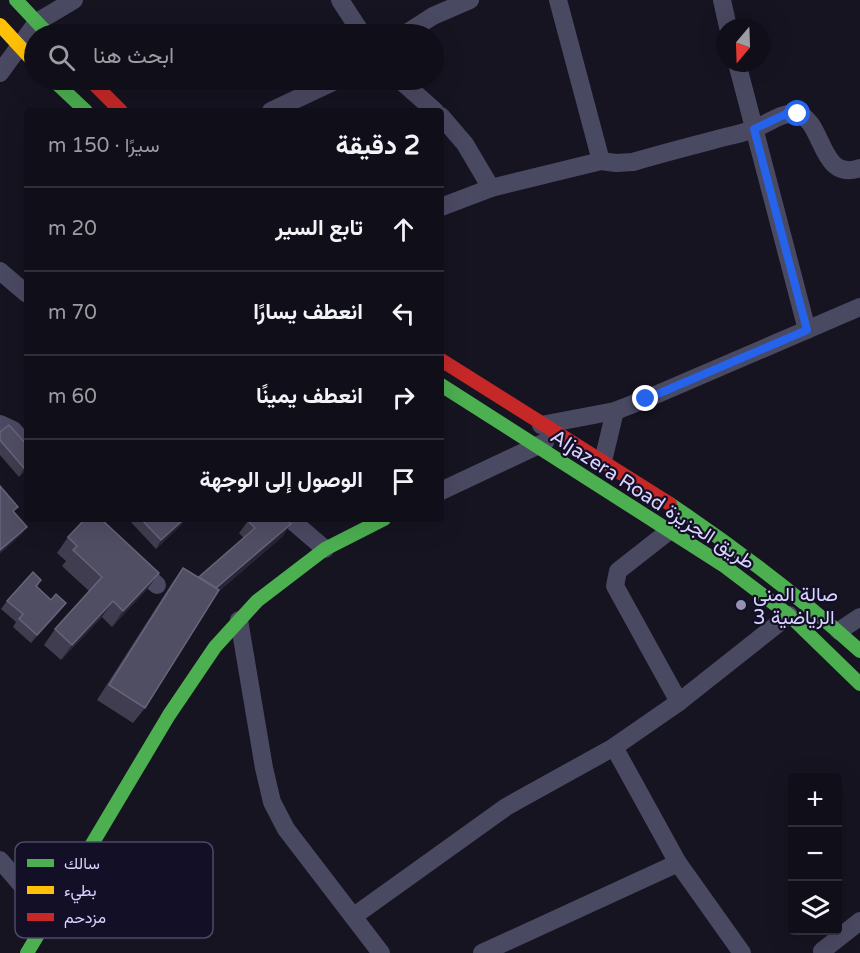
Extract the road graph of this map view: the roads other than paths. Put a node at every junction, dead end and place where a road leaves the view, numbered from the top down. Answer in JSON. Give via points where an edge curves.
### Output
{"nodes":[{"id":1,"x":16,"y":0,"type":"edge"},
{"id":2,"x":74,"y":0,"type":"edge"},
{"id":3,"x":340,"y":0,"type":"edge"},
{"id":4,"x":470,"y":0,"type":"edge"},
{"id":5,"x":558,"y":0,"type":"edge"},
{"id":6,"x":722,"y":0,"type":"edge"},
{"id":7,"x":726,"y":18,"type":"edge"},
{"id":8,"x":0,"y":24,"type":"edge"},
{"id":9,"x":39,"y":24,"type":"edge"},
{"id":10,"x":47,"y":24,"type":"edge"},
{"id":11,"x":356,"y":24,"type":"edge"},
{"id":12,"x":421,"y":24,"type":"edge"},
{"id":13,"x":24,"y":45,"type":"edge"},
{"id":14,"x":20,"y":48,"type":"junction"},
{"id":15,"x":24,"y":52,"type":"edge"},
{"id":16,"x":739,"y":72,"type":"edge"},
{"id":17,"x":0,"y":73,"type":"edge"},
{"id":18,"x":64,"y":90,"type":"edge"},
{"id":19,"x":100,"y":90,"type":"edge"},
{"id":20,"x":316,"y":90,"type":"edge"},
{"id":21,"x":411,"y":90,"type":"edge"},
{"id":22,"x":83,"y":108,"type":"edge"},
{"id":23,"x":118,"y":108,"type":"edge"},
{"id":24,"x":277,"y":108,"type":"edge"},
{"id":25,"x":432,"y":108,"type":"edge"},
{"id":26,"x":444,"y":120,"type":"edge"},
{"id":27,"x":754,"y":129,"type":"junction"},
{"id":28,"x":601,"y":161,"type":"junction"},
{"id":29,"x":860,"y":168,"type":"edge"},
{"id":30,"x":492,"y":188,"type":"junction"},
{"id":31,"x":444,"y":206,"type":"edge"},
{"id":32,"x":0,"y":271,"type":"edge"},
{"id":33,"x":24,"y":291,"type":"edge"},
{"id":34,"x":860,"y":307,"type":"edge"},
{"id":35,"x":807,"y":330,"type":"junction"},
{"id":36,"x":444,"y":362,"type":"edge"},
{"id":37,"x":444,"y":388,"type":"edge"},
{"id":38,"x":615,"y":411,"type":"junction"},
{"id":39,"x":0,"y":424,"type":"edge"},
{"id":40,"x":541,"y":424,"type":"junction"},
{"id":41,"x":557,"y":434,"type":"junction"},
{"id":42,"x":24,"y":443,"type":"edge"},
{"id":43,"x":538,"y":447,"type":"junction"},
{"id":44,"x":603,"y":461,"type":"junction"},
{"id":45,"x":444,"y":490,"type":"edge"},
{"id":46,"x":294,"y":522,"type":"edge"},
{"id":47,"x":378,"y":522,"type":"edge"},
{"id":48,"x":669,"y":531,"type":"junction"},
{"id":49,"x":325,"y":549,"type":"junction"},
{"id":50,"x":126,"y":556,"type":"edge"},
{"id":51,"x":158,"y":585,"type":"edge"},
{"id":52,"x":789,"y":615,"type":"junction"},
{"id":53,"x":860,"y":617,"type":"edge"},
{"id":54,"x":239,"y":620,"type":"junction"},
{"id":55,"x":839,"y":631,"type":"junction"},
{"id":56,"x":860,"y":651,"type":"edge"},
{"id":57,"x":860,"y":684,"type":"edge"},
{"id":58,"x":678,"y":702,"type":"junction"},
{"id":59,"x":614,"y":747,"type":"junction"},
{"id":60,"x":94,"y":842,"type":"edge"},
{"id":61,"x":0,"y":860,"type":"edge"},
{"id":62,"x":678,"y":863,"type":"junction"},
{"id":63,"x":15,"y":877,"type":"edge"},
{"id":64,"x":354,"y":916,"type":"junction"},
{"id":65,"x":860,"y":921,"type":"edge"},
{"id":66,"x":36,"y":938,"type":"edge"},
{"id":67,"x":822,"y":951,"type":"dead end"},
{"id":68,"x":27,"y":953,"type":"edge"},
{"id":69,"x":381,"y":953,"type":"edge"},
{"id":70,"x":482,"y":953,"type":"edge"},
{"id":71,"x":742,"y":953,"type":"edge"}],
"edges":[{"from":1,"to":9,"type":"main road"},
{"from":2,"to":10,"type":"street"},
{"from":3,"to":11,"type":"street"},
{"from":4,"to":12,"type":"street"},
{"from":5,"to":28,"type":"street"},
{"from":6,"to":7,"type":"street"},
{"from":8,"to":14,"type":"main road"},
{"from":13,"to":14,"type":"street"},
{"from":14,"to":15,"type":"main road"},
{"from":14,"to":17,"type":"street"},
{"from":16,"to":27,"type":"street"},
{"from":18,"to":22,"type":"main road"},
{"from":19,"to":23,"type":"main road"},
{"from":20,"to":24,"type":"street"},
{"from":21,"to":25,"type":"street"},
{"from":26,"to":30,"type":"street","via":[[465,144]]},
{"from":27,"to":28,"type":"street","via":[[633,162]]},
{"from":27,"to":29,"type":"street","via":[[786,114],[798,114],[806,118],[832,164],[841,170]]},
{"from":27,"to":35,"type":"street"},
{"from":28,"to":30,"type":"street"},
{"from":30,"to":31,"type":"street"},
{"from":32,"to":33,"type":"street"},
{"from":34,"to":35,"type":"street"},
{"from":35,"to":38,"type":"street"},
{"from":36,"to":40,"type":"main road","name":"Aljazera Road طريق الجزيزة"},
{"from":37,"to":43,"type":"main road","name":"Aljazera Road طريق الجزيزة"},
{"from":38,"to":40,"type":"street"},
{"from":38,"to":44,"type":"street"},
{"from":39,"to":42,"type":"street","via":[[13,430]]},
{"from":40,"to":41,"type":"main road","name":"Aljazera Road طريق الجزيزة"},
{"from":41,"to":43,"type":"street"},
{"from":41,"to":44,"type":"main road","name":"Aljazera Road طريق الجزيزة"},
{"from":43,"to":45,"type":"street"},
{"from":43,"to":48,"type":"main road","name":"Aljazera Road طريق الجزيزة"},
{"from":44,"to":55,"type":"main road","name":"Aljazera Road طريق الجزيزة","via":[[724,540]]},
{"from":46,"to":49,"type":"street"},
{"from":47,"to":49,"type":"main road"},
{"from":48,"to":52,"type":"main road","name":"Aljazera Road طريق الجزيزة"},
{"from":48,"to":58,"type":"street","via":[[618,571],[615,586]]},
{"from":49,"to":54,"type":"main road","via":[[257,601]]},
{"from":50,"to":51,"type":"street"},
{"from":52,"to":57,"type":"main road","name":"Aljazera Road طريق الجزيزة"},
{"from":52,"to":58,"type":"street"},
{"from":53,"to":55,"type":"street"},
{"from":54,"to":60,"type":"main road","via":[[215,646],[169,715]]},
{"from":54,"to":64,"type":"street","via":[[272,801],[286,829]]},
{"from":55,"to":56,"type":"main road","name":"Aljazera Road طريق الجزيزة"},
{"from":58,"to":59,"type":"street"},
{"from":59,"to":62,"type":"street"},
{"from":59,"to":64,"type":"street","via":[[506,807]]},
{"from":61,"to":63,"type":"street"},
{"from":62,"to":70,"type":"street"},
{"from":62,"to":71,"type":"street"},
{"from":64,"to":69,"type":"street"},
{"from":65,"to":67,"type":"street"},
{"from":66,"to":68,"type":"main road"}]}
